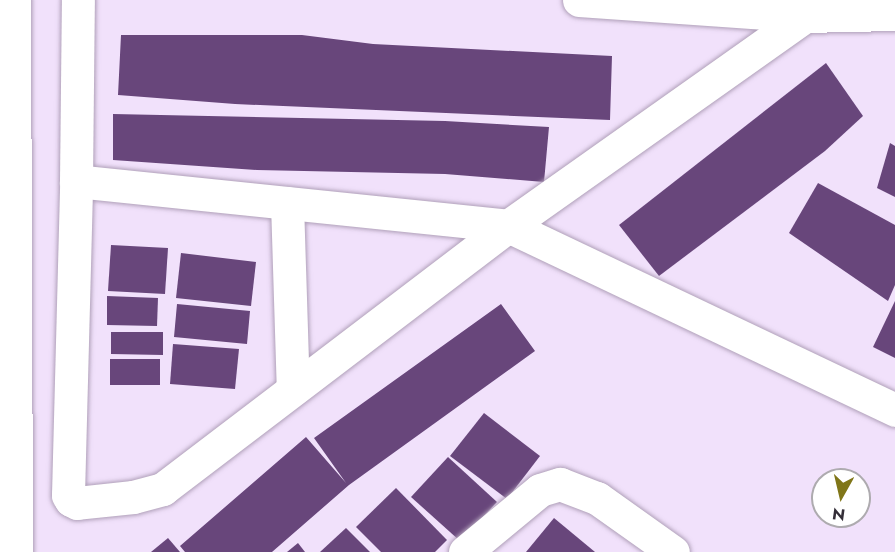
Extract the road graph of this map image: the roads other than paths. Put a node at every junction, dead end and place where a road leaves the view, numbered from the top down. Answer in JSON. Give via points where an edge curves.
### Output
{"nodes":[{"id":1,"x":14,"y":0,"type":"edge"},
{"id":2,"x":78,"y":0,"type":"edge"},
{"id":3,"x":579,"y":0,"type":"edge"},
{"id":4,"x":895,"y":14,"type":"edge"},
{"id":5,"x":806,"y":16,"type":"junction"},
{"id":6,"x":76,"y":181,"type":"junction"},
{"id":7,"x":287,"y":203,"type":"junction"},
{"id":8,"x":7,"y":210,"type":"edge"},
{"id":9,"x":508,"y":226,"type":"junction"},
{"id":10,"x":293,"y":389,"type":"junction"},
{"id":11,"x":895,"y":410,"type":"edge"},
{"id":12,"x":10,"y":545,"type":"edge"},
{"id":13,"x":465,"y":552,"type":"edge"},
{"id":14,"x":673,"y":552,"type":"edge"}],
"edges":[{"from":1,"to":8,"type":"street"},
{"from":2,"to":6,"type":"street"},
{"from":3,"to":5,"type":"street"},
{"from":4,"to":5,"type":"street"},
{"from":5,"to":9,"type":"street"},
{"from":6,"to":7,"type":"street"},
{"from":6,"to":10,"type":"street","via":[[68,495],[71,500],[77,503],[133,497],[163,489]]},
{"from":7,"to":9,"type":"street"},
{"from":7,"to":10,"type":"street"},
{"from":8,"to":12,"type":"street"},
{"from":9,"to":10,"type":"street"},
{"from":9,"to":11,"type":"street"},
{"from":13,"to":14,"type":"street","via":[[540,490],[560,484],[597,498]]}]}
